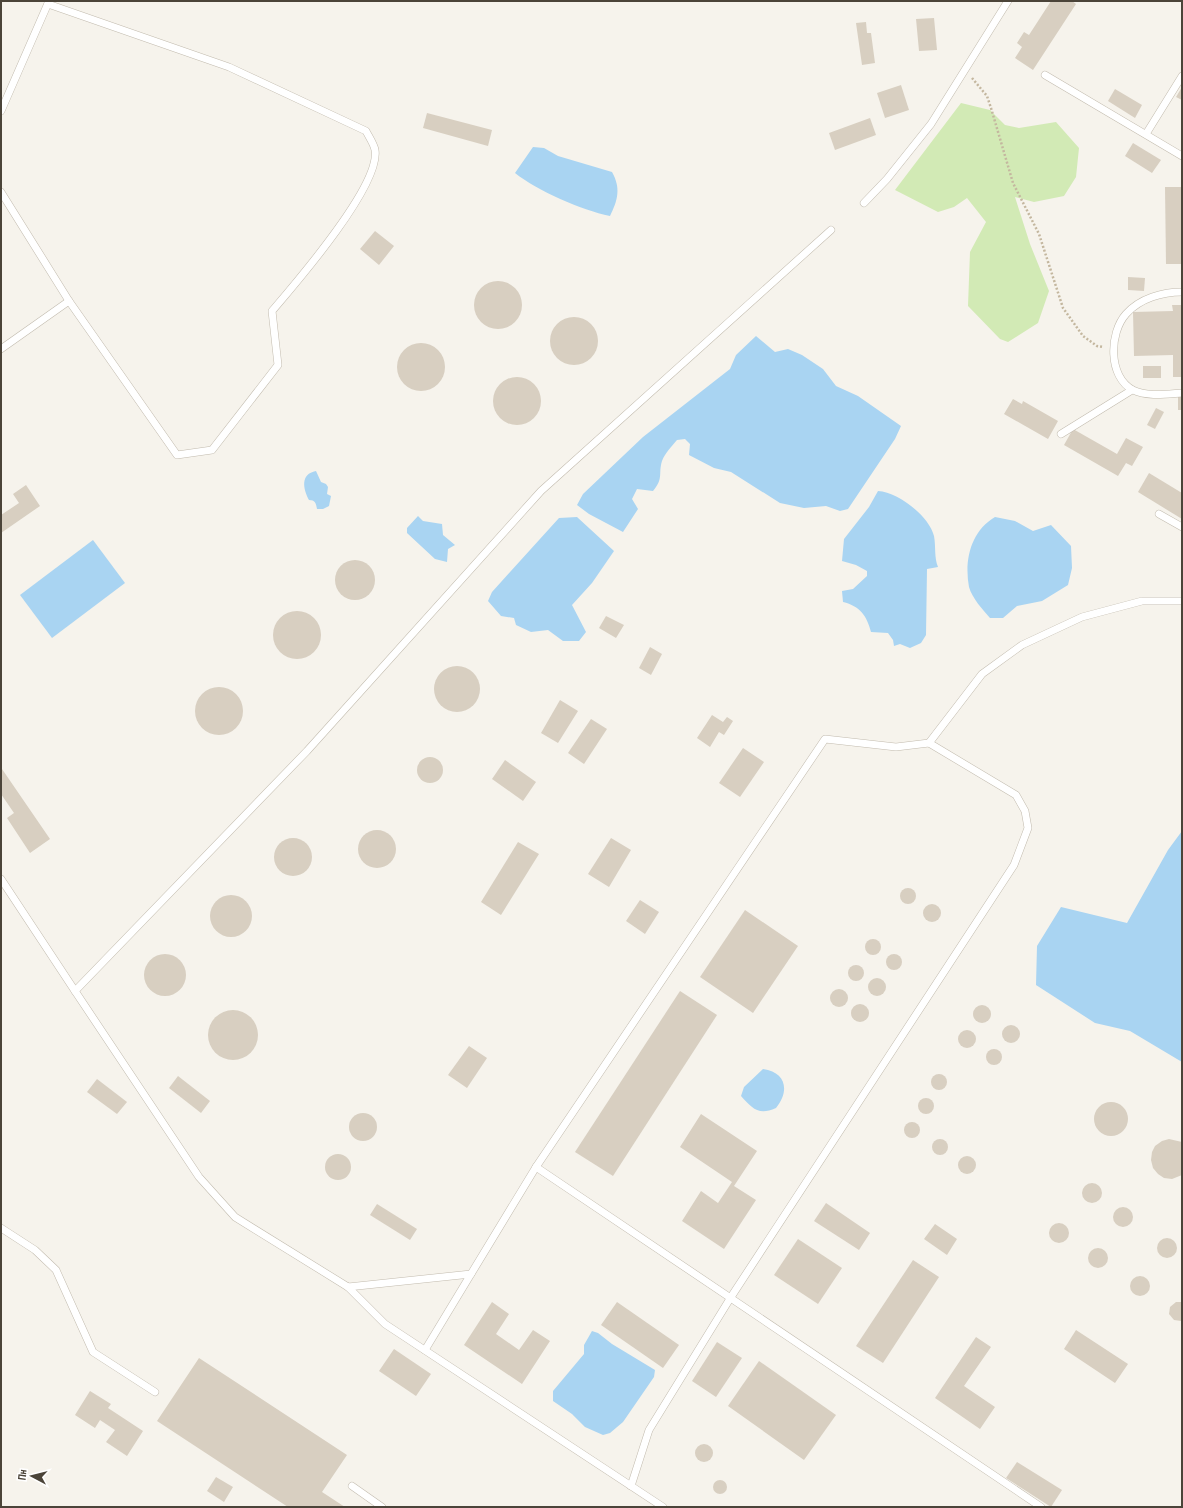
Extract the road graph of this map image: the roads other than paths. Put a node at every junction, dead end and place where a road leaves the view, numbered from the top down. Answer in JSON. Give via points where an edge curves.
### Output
{"nodes":[{"id":1,"x":1008,"y":1,"type":"edge"},
{"id":2,"x":48,"y":3,"type":"edge"},
{"id":3,"x":1045,"y":75,"type":"dead end"},
{"id":4,"x":1182,"y":76,"type":"edge"},
{"id":5,"x":1,"y":111,"type":"edge"},
{"id":6,"x":1146,"y":134,"type":"junction"},
{"id":7,"x":1182,"y":156,"type":"edge"},
{"id":8,"x":1,"y":192,"type":"edge"},
{"id":9,"x":864,"y":203,"type":"dead end"},
{"id":10,"x":831,"y":230,"type":"dead end"},
{"id":11,"x":1182,"y":292,"type":"edge"},
{"id":12,"x":70,"y":301,"type":"junction"},
{"id":13,"x":1,"y":350,"type":"edge"},
{"id":14,"x":1132,"y":390,"type":"junction"},
{"id":15,"x":1182,"y":393,"type":"edge"},
{"id":16,"x":1061,"y":434,"type":"dead end"},
{"id":17,"x":1159,"y":514,"type":"dead end"},
{"id":18,"x":1182,"y":527,"type":"edge"},
{"id":19,"x":1182,"y":602,"type":"edge"},
{"id":20,"x":928,"y":743,"type":"junction"},
{"id":21,"x":1,"y":879,"type":"edge"},
{"id":22,"x":75,"y":991,"type":"junction"},
{"id":23,"x":536,"y":1167,"type":"junction"},
{"id":24,"x":1,"y":1228,"type":"edge"},
{"id":25,"x":471,"y":1274,"type":"junction"},
{"id":26,"x":348,"y":1287,"type":"junction"},
{"id":27,"x":731,"y":1297,"type":"junction"},
{"id":28,"x":425,"y":1350,"type":"junction"},
{"id":29,"x":155,"y":1392,"type":"dead end"},
{"id":30,"x":352,"y":1486,"type":"dead end"},
{"id":31,"x":631,"y":1486,"type":"junction"},
{"id":32,"x":382,"y":1507,"type":"edge"},
{"id":33,"x":662,"y":1507,"type":"edge"},
{"id":34,"x":1041,"y":1507,"type":"edge"}],
"edges":[{"from":1,"to":9,"type":"lane","via":[[931,124]]},
{"from":2,"to":5,"type":"lane"},
{"from":2,"to":12,"type":"lane","via":[[229,67],[366,131],[375,150],[373,170],[357,199],[322,253],[272,311],[278,365],[212,450],[177,455]]},
{"from":3,"to":6,"type":"lane"},
{"from":4,"to":6,"type":"lane"},
{"from":6,"to":7,"type":"lane"},
{"from":8,"to":12,"type":"lane"},
{"from":10,"to":22,"type":"lane","via":[[541,491],[307,751]]},
{"from":11,"to":14,"type":"lane","via":[[1164,292],[1128,312],[1121,320],[1114,349],[1116,369],[1122,381]]},
{"from":12,"to":13,"type":"lane"},
{"from":14,"to":15,"type":"lane","via":[[1156,394]]},
{"from":14,"to":16,"type":"lane"},
{"from":17,"to":18,"type":"lane"},
{"from":19,"to":20,"type":"lane","via":[[1142,601],[1082,617],[1022,645],[982,674]]},
{"from":20,"to":23,"type":"lane","via":[[896,747],[825,739]]},
{"from":20,"to":27,"type":"lane","via":[[1016,795],[1025,811],[1028,828],[1014,865]]},
{"from":21,"to":22,"type":"lane"},
{"from":22,"to":26,"type":"lane","via":[[199,1177],[235,1217]]},
{"from":23,"to":25,"type":"lane"},
{"from":23,"to":27,"type":"lane"},
{"from":24,"to":29,"type":"lane","via":[[35,1250],[56,1270],[93,1352]]},
{"from":25,"to":26,"type":"lane"},
{"from":25,"to":28,"type":"lane"},
{"from":26,"to":28,"type":"lane","via":[[385,1324]]},
{"from":27,"to":31,"type":"lane","via":[[649,1430]]},
{"from":27,"to":34,"type":"lane"},
{"from":28,"to":31,"type":"lane"},
{"from":30,"to":32,"type":"lane"},
{"from":31,"to":33,"type":"lane"}]}
